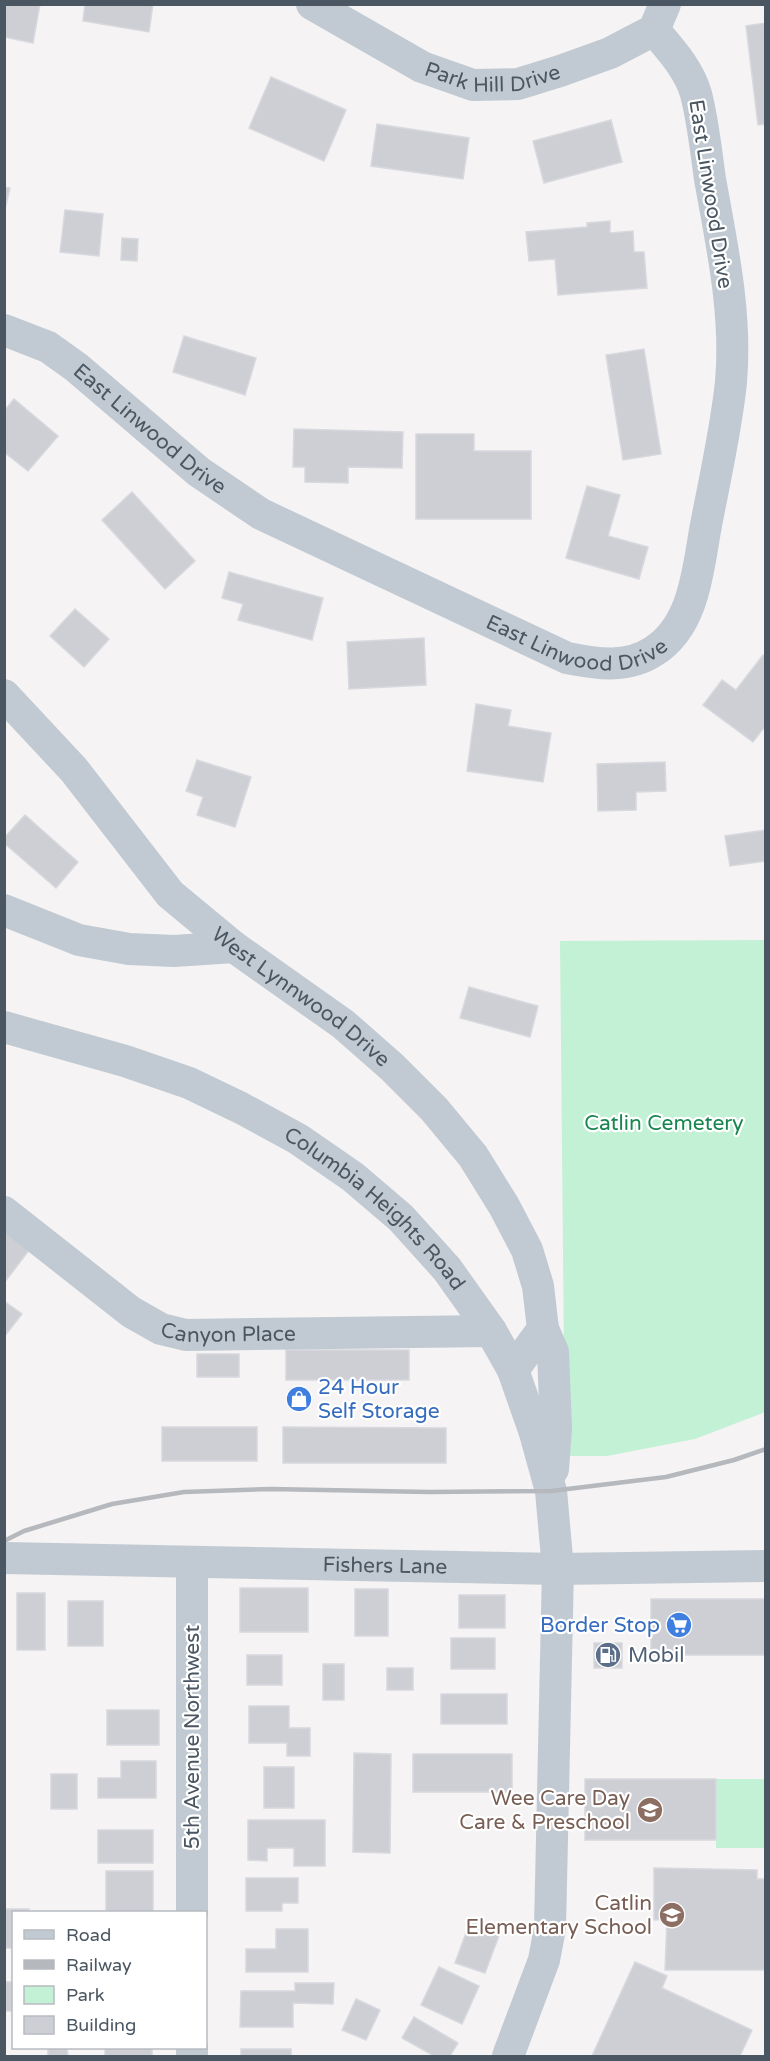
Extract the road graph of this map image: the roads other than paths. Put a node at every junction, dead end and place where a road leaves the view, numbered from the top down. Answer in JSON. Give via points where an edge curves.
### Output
{"nodes":[{"id":1,"x":312,"y":4,"type":"edge"},
{"id":2,"x":659,"y":17,"type":"edge"},
{"id":3,"x":4,"y":330,"type":"edge"},
{"id":4,"x":4,"y":695,"type":"edge"},
{"id":5,"x":4,"y":910,"type":"edge"},
{"id":6,"x":234,"y":947,"type":"junction"},
{"id":7,"x":4,"y":1027,"type":"edge"},
{"id":8,"x":4,"y":1212,"type":"edge"},
{"id":9,"x":543,"y":1329,"type":"junction"},
{"id":10,"x":491,"y":1330,"type":"junction"},
{"id":11,"x":513,"y":1370,"type":"junction"},
{"id":12,"x":551,"y":1491,"type":"junction"},
{"id":13,"x":4,"y":1558,"type":"edge"},
{"id":14,"x":192,"y":1562,"type":"junction"},
{"id":15,"x":765,"y":1566,"type":"edge"},
{"id":16,"x":558,"y":1569,"type":"junction"},
{"id":17,"x":192,"y":1911,"type":"edge"},
{"id":18,"x":508,"y":2056,"type":"edge"}],
"edges":[{"from":1,"to":2,"type":"street","name":"Park Hill Drive","via":[[422,67],[473,85],[518,84],[610,53]]},
{"from":2,"to":3,"type":"street","name":"East Linwood Drive","via":[[695,93],[726,268],[733,339],[724,430],[686,613],[656,651],[635,662],[601,665],[567,658],[261,514],[199,472],[76,367],[48,347]]},
{"from":4,"to":6,"type":"street","name":"West Lynnwood Drive","via":[[74,770],[170,894]]},
{"from":5,"to":6,"type":"street","via":[[79,940],[129,949]]},
{"from":6,"to":9,"type":"street","name":"West Lynnwood Drive","via":[[343,1024],[434,1109],[473,1156],[527,1250],[538,1286]]},
{"from":7,"to":10,"type":"street","name":"Columbia Heights Road","via":[[189,1083],[298,1138],[353,1177],[400,1218],[447,1269]]},
{"from":8,"to":10,"type":"street","name":"Canyon Place","via":[[131,1312],[169,1331],[186,1335]]},
{"from":9,"to":11,"type":"street"},
{"from":9,"to":12,"type":"street","name":"West Lynnwood Drive","via":[[553,1352],[556,1428]]},
{"from":10,"to":11,"type":"street","name":"Columbia Heights Road"},
{"from":11,"to":12,"type":"street","name":"Columbia Heights Road"},
{"from":12,"to":16,"type":"street","name":"Columbia Heights Road"},
{"from":13,"to":14,"type":"street","name":"Fishers Lane"},
{"from":14,"to":16,"type":"street","name":"Fishers Lane"},
{"from":14,"to":17,"type":"street","name":"5th Avenue Northwest"},
{"from":15,"to":16,"type":"street","name":"Fishers Lane"},
{"from":16,"to":18,"type":"street","name":"Columbia Heights Road","via":[[550,1928],[544,1960]]}]}
